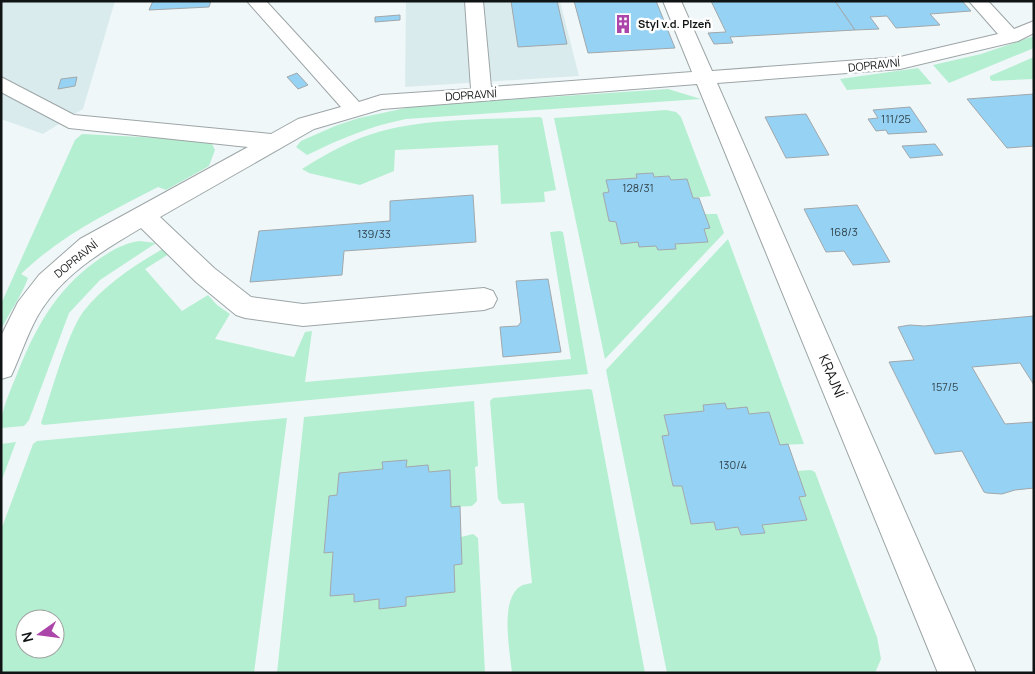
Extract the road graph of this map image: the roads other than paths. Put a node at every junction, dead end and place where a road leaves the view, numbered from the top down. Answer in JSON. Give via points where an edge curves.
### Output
{"nodes":[{"id":1,"x":256,"y":1,"type":"edge"},
{"id":2,"x":474,"y":1,"type":"edge"},
{"id":3,"x":672,"y":1,"type":"edge"},
{"id":4,"x":978,"y":1,"type":"edge"},
{"id":5,"x":1034,"y":26,"type":"edge"},
{"id":6,"x":1011,"y":37,"type":"junction"},
{"id":7,"x":706,"y":79,"type":"junction"},
{"id":8,"x":1,"y":82,"type":"edge"},
{"id":9,"x":482,"y":94,"type":"junction"},
{"id":10,"x":355,"y":110,"type":"junction"},
{"id":11,"x":273,"y":142,"type":"junction"},
{"id":12,"x":142,"y":215,"type":"junction"},
{"id":13,"x":484,"y":299,"type":"dead end"},
{"id":14,"x":1,"y":367,"type":"edge"},
{"id":15,"x":957,"y":673,"type":"edge"}],
"edges":[{"from":1,"to":10,"type":"street"},
{"from":2,"to":9,"type":"street"},
{"from":3,"to":7,"type":"street","name":"KRAJNÍ"},
{"from":4,"to":6,"type":"street"},
{"from":5,"to":6,"type":"street","name":"DOPRAVNÍ"},
{"from":6,"to":7,"type":"street","name":"DOPRAVNÍ","via":[[900,63]]},
{"from":7,"to":9,"type":"street","name":"DOPRAVNÍ"},
{"from":7,"to":15,"type":"street","name":"KRAJNÍ"},
{"from":8,"to":11,"type":"street","via":[[69,121]]},
{"from":9,"to":10,"type":"street","name":"DOPRAVNÍ","via":[[381,102]]},
{"from":10,"to":11,"type":"street","name":"DOPRAVNÍ","via":[[306,124]]},
{"from":11,"to":12,"type":"street","name":"DOPRAVNÍ"},
{"from":12,"to":13,"type":"street","via":[[205,275],[246,307],[303,315]]},
{"from":12,"to":14,"type":"street","name":"DOPRAVNÍ","via":[[89,246],[48,282],[27,310]]}]}
